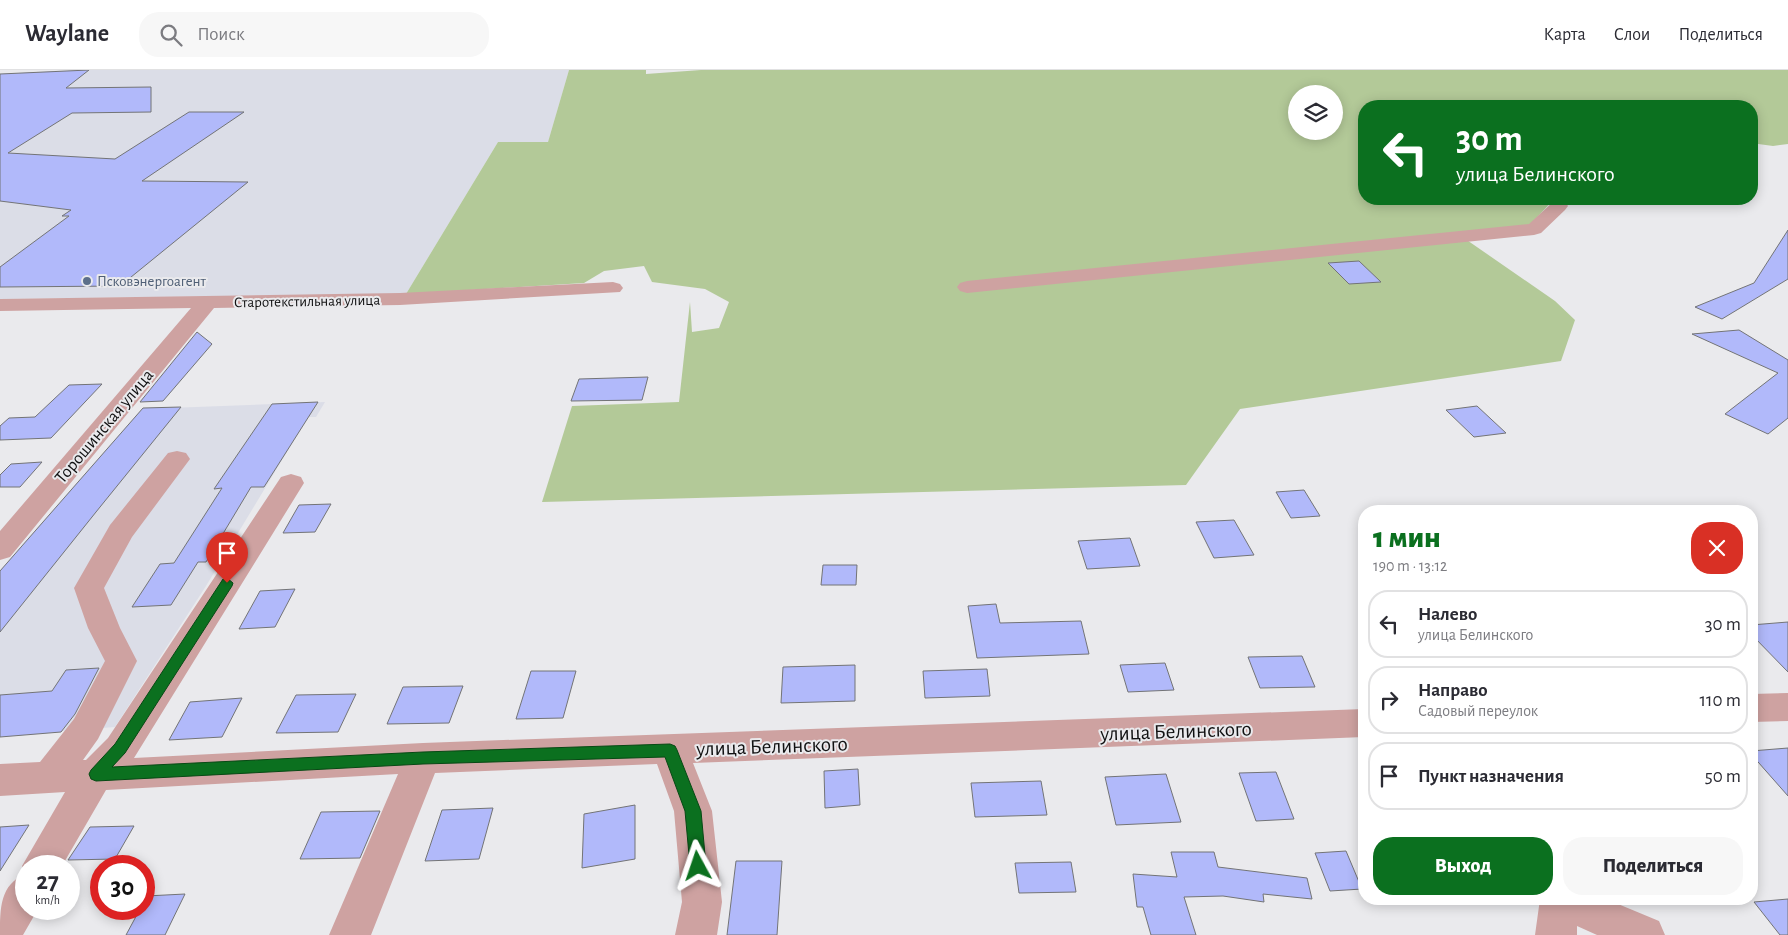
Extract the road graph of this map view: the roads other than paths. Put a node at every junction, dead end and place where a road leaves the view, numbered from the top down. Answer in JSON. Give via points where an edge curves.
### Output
{"nodes":[{"id":1,"x":1559,"y":206,"type":"dead end"},
{"id":2,"x":967,"y":287,"type":"dead end"},
{"id":3,"x":613,"y":288,"type":"dead end"},
{"id":4,"x":207,"y":303,"type":"junction"},
{"id":5,"x":0,"y":305,"type":"edge"},
{"id":6,"x":177,"y":459,"type":"dead end"},
{"id":7,"x":292,"y":483,"type":"dead end"},
{"id":8,"x":0,"y":550,"type":"edge"},
{"id":9,"x":1788,"y":707,"type":"edge"},
{"id":10,"x":1758,"y":708,"type":"edge"},
{"id":11,"x":1358,"y":724,"type":"edge"},
{"id":12,"x":670,"y":750,"type":"junction"},
{"id":13,"x":423,"y":758,"type":"junction"},
{"id":14,"x":96,"y":774,"type":"junction"},
{"id":15,"x":51,"y":776,"type":"junction"},
{"id":16,"x":0,"y":780,"type":"edge"},
{"id":17,"x":48,"y":855,"type":"edge"},
{"id":18,"x":1559,"y":905,"type":"edge"},
{"id":19,"x":1574,"y":905,"type":"edge"},
{"id":20,"x":15,"y":910,"type":"edge"},
{"id":21,"x":0,"y":935,"type":"edge"},
{"id":22,"x":350,"y":935,"type":"edge"},
{"id":23,"x":696,"y":935,"type":"edge"},
{"id":24,"x":1556,"y":935,"type":"edge"},
{"id":25,"x":1644,"y":935,"type":"edge"}],
"edges":[{"from":1,"to":2,"type":"street","via":[[1534,229]]},
{"from":3,"to":4,"type":"street","name":"Старотекстильная улица","via":[[400,299]]},
{"from":4,"to":5,"type":"street","name":"Старотекстильная улица"},
{"from":4,"to":8,"type":"street","name":"Торошинская улица"},
{"from":6,"to":15,"type":"street","via":[[120,532],[89,588],[121,661],[86,729]]},
{"from":7,"to":14,"type":"street","via":[[120,749]]},
{"from":9,"to":10,"type":"street"},
{"from":11,"to":12,"type":"street","name":"улица Белинского"},
{"from":12,"to":13,"type":"street","name":"улица Белинского"},
{"from":12,"to":23,"type":"street","via":[[693,811],[702,902]]},
{"from":13,"to":14,"type":"street","name":"улица Белинского"},
{"from":13,"to":22,"type":"street"},
{"from":14,"to":15,"type":"street","name":"улица Белинского"},
{"from":14,"to":17,"type":"street"},
{"from":15,"to":16,"type":"street","name":"улица Белинского"},
{"from":18,"to":24,"type":"street"},
{"from":19,"to":25,"type":"street"},
{"from":20,"to":21,"type":"street"}]}
